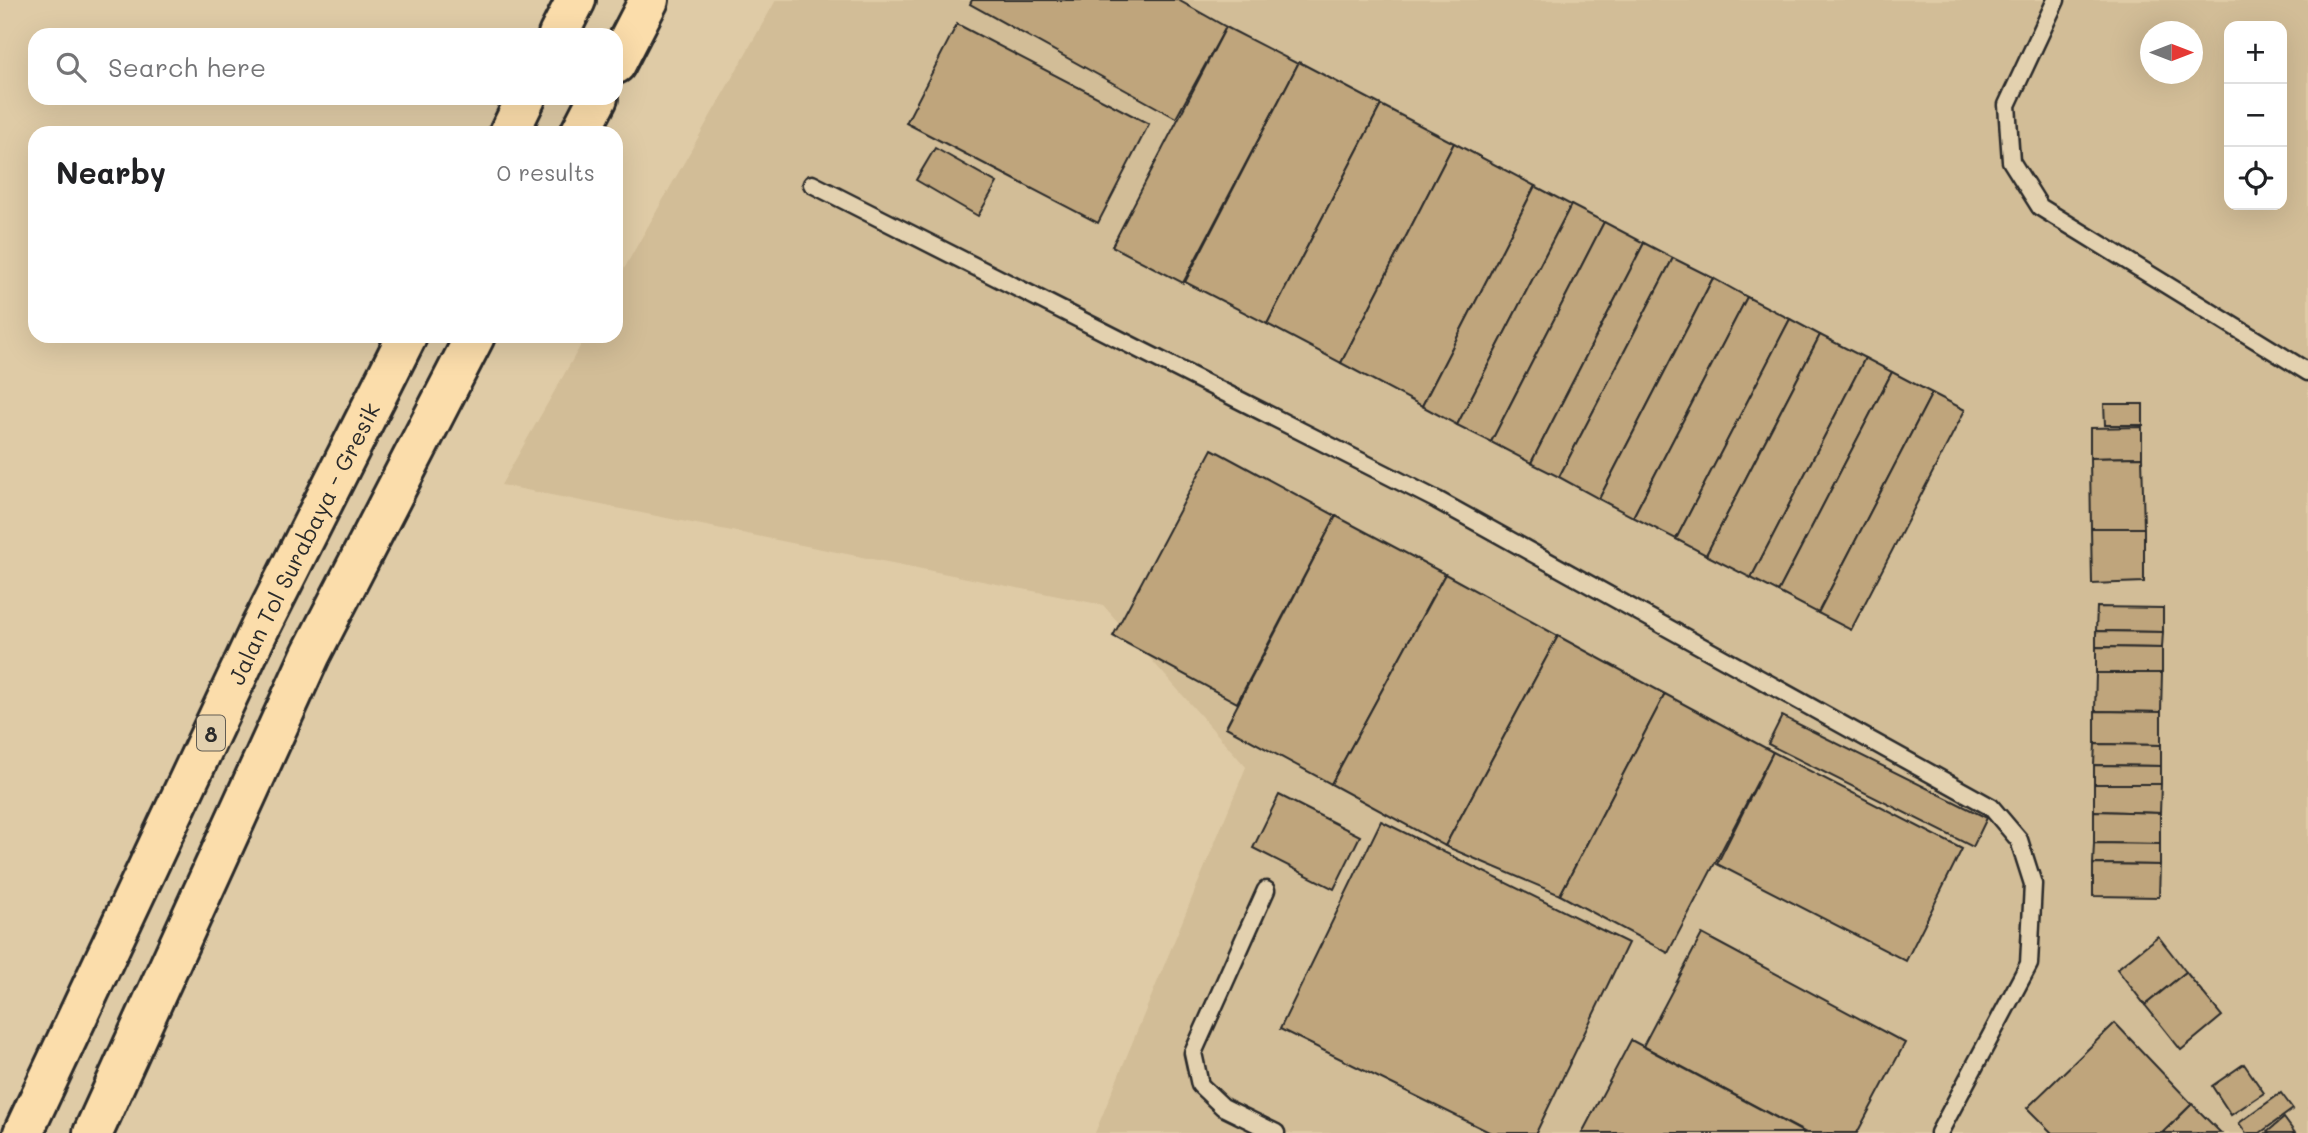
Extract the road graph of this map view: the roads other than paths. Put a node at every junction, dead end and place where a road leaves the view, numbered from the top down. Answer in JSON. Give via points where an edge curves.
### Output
{"nodes":[{"id":1,"x":576,"y":0,"type":"edge"},
{"id":2,"x":649,"y":0,"type":"edge"},
{"id":3,"x":2056,"y":0,"type":"edge"},
{"id":4,"x":562,"y":28,"type":"edge"},
{"id":5,"x":623,"y":50,"type":"edge"},
{"id":6,"x":523,"y":105,"type":"edge"},
{"id":7,"x":594,"y":105,"type":"edge"},
{"id":8,"x":512,"y":126,"type":"edge"},
{"id":9,"x":584,"y":126,"type":"edge"},
{"id":10,"x":812,"y":184,"type":"dead end"},
{"id":11,"x":403,"y":343,"type":"edge"},
{"id":12,"x":471,"y":343,"type":"edge"},
{"id":13,"x":2308,"y":372,"type":"edge"},
{"id":14,"x":1266,"y":890,"type":"dead end"},
{"id":15,"x":23,"y":1133,"type":"edge"},
{"id":16,"x":93,"y":1133,"type":"edge"},
{"id":17,"x":1276,"y":1133,"type":"edge"},
{"id":18,"x":1939,"y":1133,"type":"edge"}],
"edges":[{"from":1,"to":4,"type":"highway"},
{"from":2,"to":5,"type":"highway"},
{"from":3,"to":13,"type":"lane","via":[[2007,105],[2011,160],[2040,207]]},
{"from":6,"to":8,"type":"highway"},
{"from":7,"to":9,"type":"highway"},
{"from":10,"to":18,"type":"lane","via":[[1437,500],[1991,807],[2019,840],[2033,884],[2029,964]]},
{"from":11,"to":15,"type":"highway","name":"Jalan Tol Surabaya - Gresik","number":"8","via":[[260,628]]},
{"from":12,"to":16,"type":"highway","via":[[311,654]]},
{"from":14,"to":17,"type":"lane","via":[[1193,1053],[1200,1085],[1223,1107]]}]}
